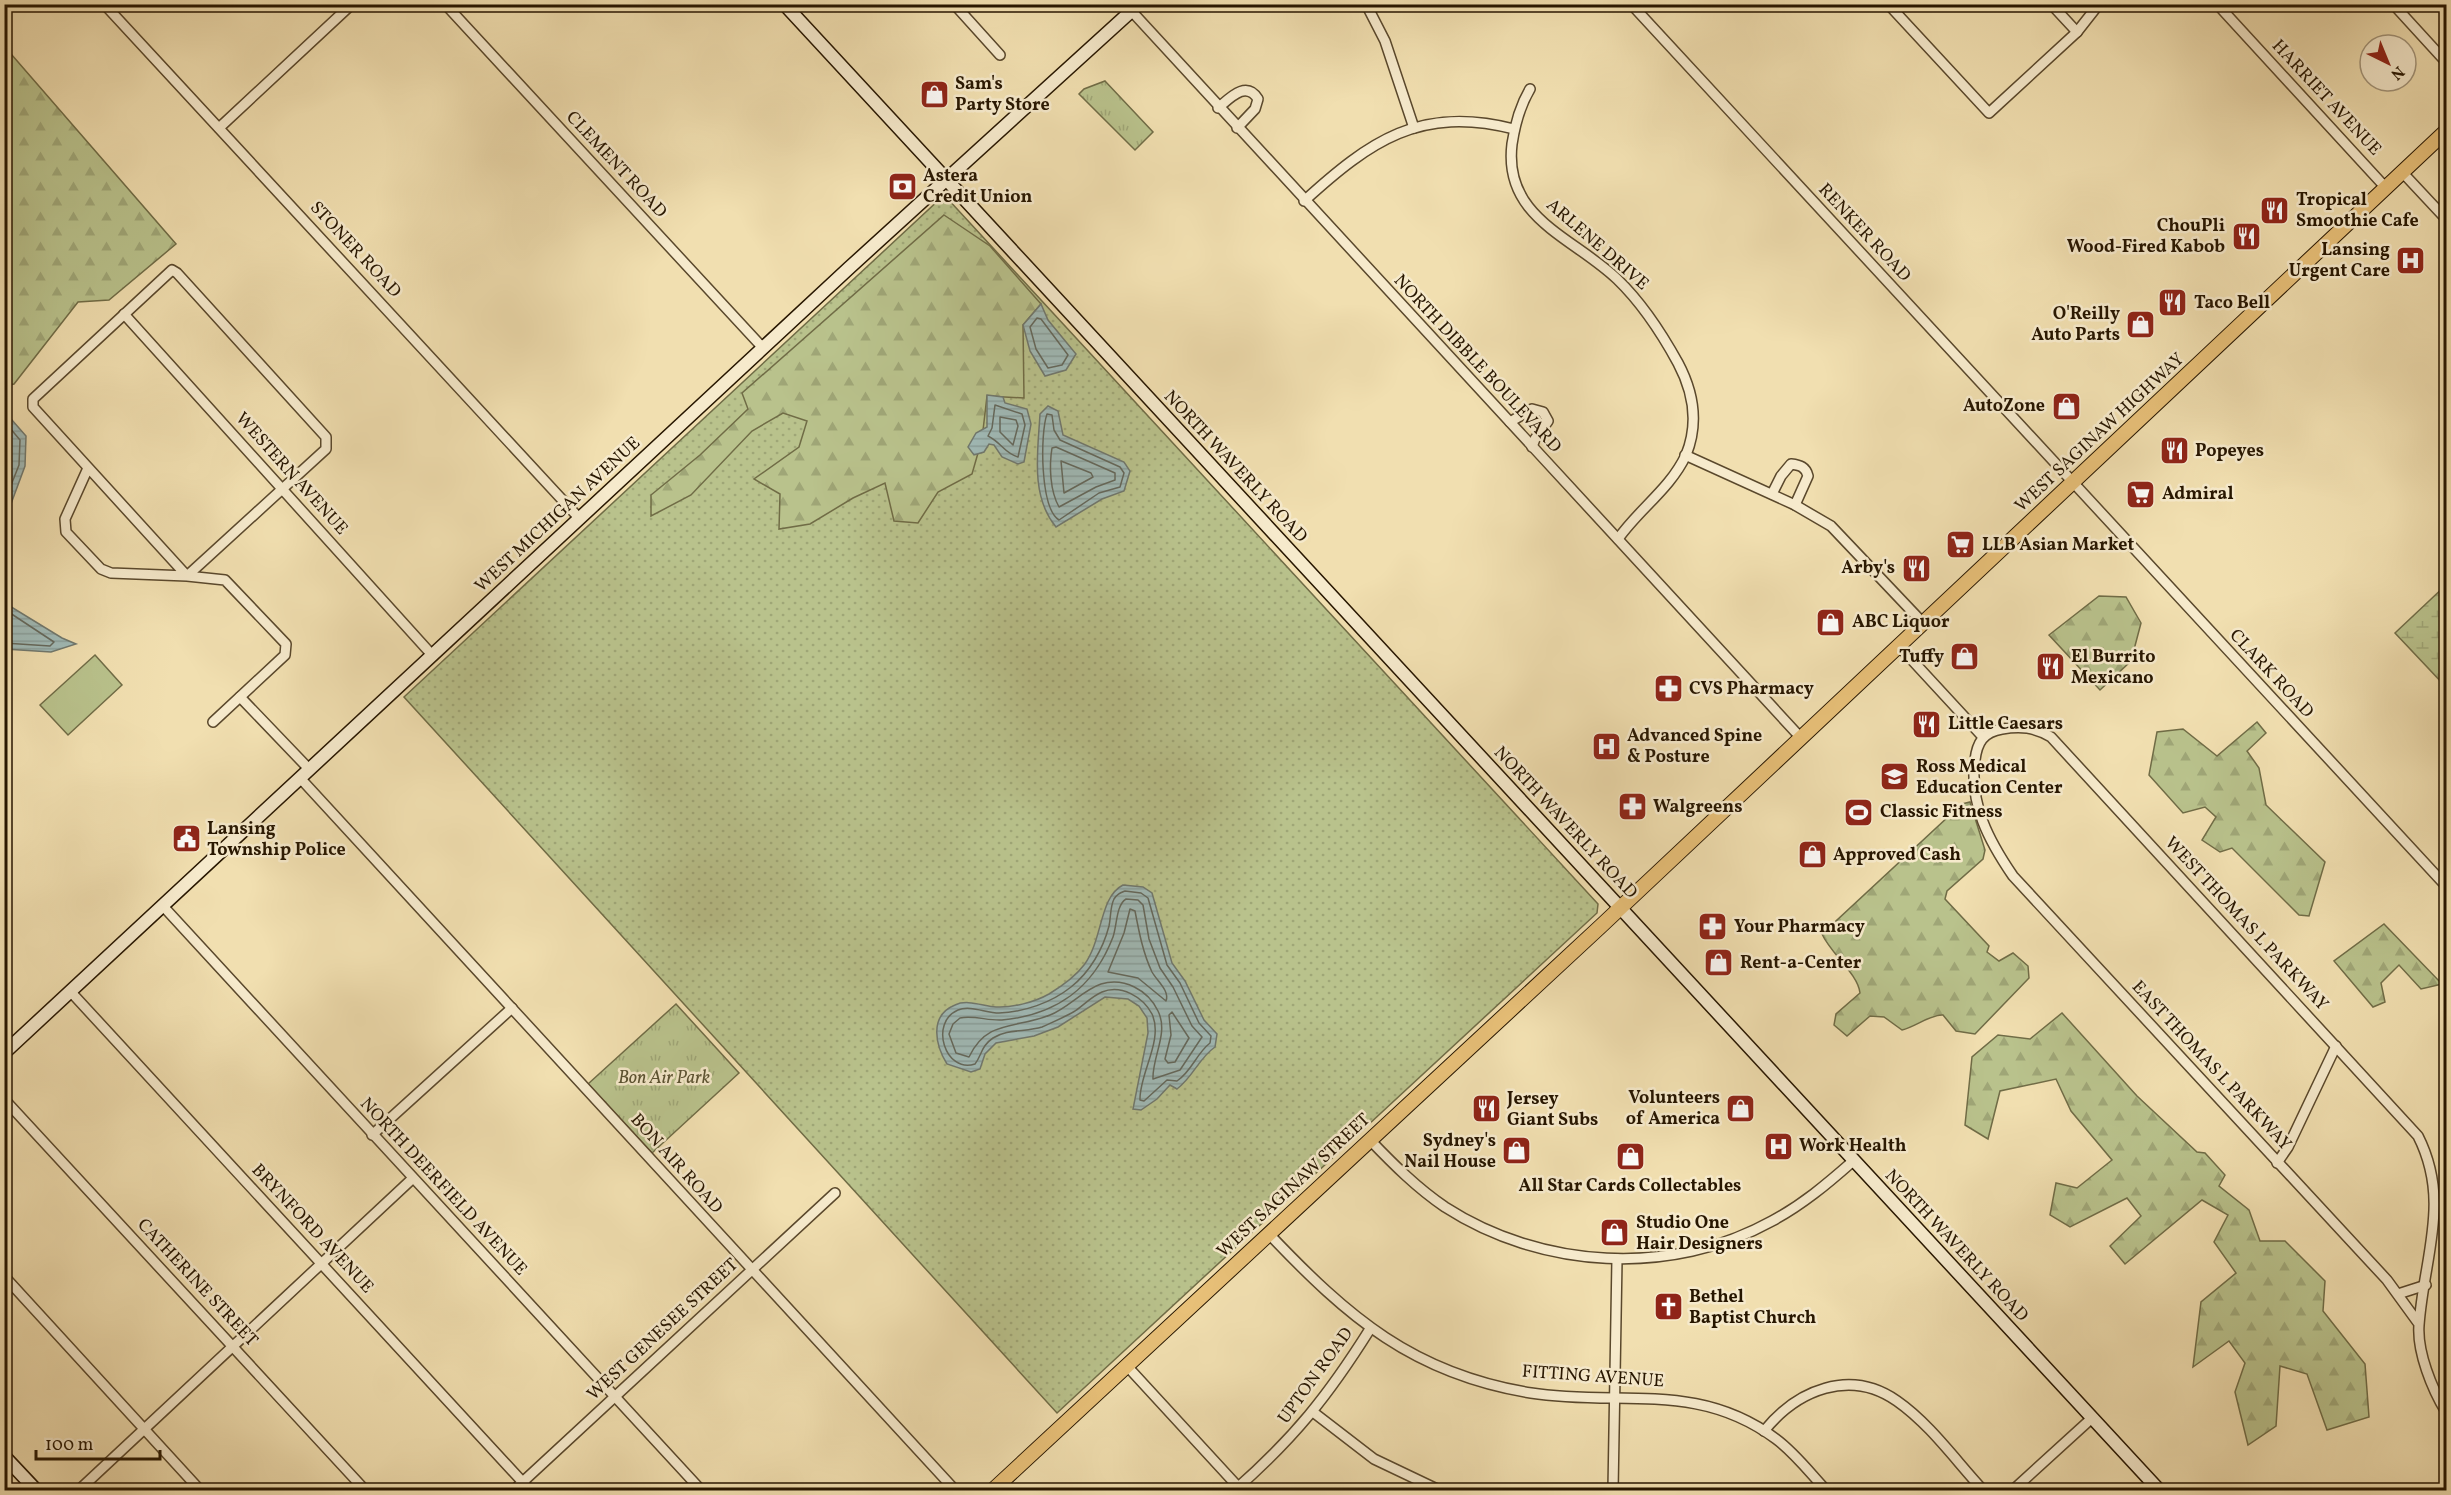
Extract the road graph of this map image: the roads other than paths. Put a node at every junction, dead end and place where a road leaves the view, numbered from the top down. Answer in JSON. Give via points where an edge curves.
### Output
{"nodes":[{"id":1,"x":104,"y":4,"type":"edge"},
{"id":2,"x":352,"y":4,"type":"edge"},
{"id":3,"x":445,"y":4,"type":"edge"},
{"id":4,"x":784,"y":4,"type":"edge"},
{"id":5,"x":954,"y":4,"type":"edge"},
{"id":6,"x":1366,"y":4,"type":"edge"},
{"id":7,"x":1631,"y":4,"type":"edge"},
{"id":8,"x":1888,"y":4,"type":"edge"},
{"id":9,"x":2051,"y":4,"type":"edge"},
{"id":10,"x":2099,"y":4,"type":"edge"},
{"id":11,"x":2217,"y":4,"type":"edge"},
{"id":12,"x":2393,"y":4,"type":"edge"},
{"id":13,"x":1132,"y":7,"type":"edge"},
{"id":14,"x":2077,"y":32,"type":"junction"},
{"id":15,"x":1000,"y":55,"type":"dead end"},
{"id":16,"x":2446,"y":62,"type":"edge"},
{"id":17,"x":1530,"y":88,"type":"dead end"},
{"id":18,"x":1218,"y":108,"type":"junction"},
{"id":19,"x":219,"y":128,"type":"junction"},
{"id":20,"x":1237,"y":128,"type":"junction"},
{"id":21,"x":1414,"y":128,"type":"junction"},
{"id":22,"x":1514,"y":129,"type":"junction"},
{"id":23,"x":2446,"y":131,"type":"edge"},
{"id":24,"x":2403,"y":172,"type":"junction"},
{"id":25,"x":947,"y":179,"type":"junction"},
{"id":26,"x":2386,"y":188,"type":"junction"},
{"id":27,"x":1304,"y":201,"type":"junction"},
{"id":28,"x":2446,"y":219,"type":"edge"},
{"id":29,"x":124,"y":314,"type":"junction"},
{"id":30,"x":763,"y":348,"type":"junction"},
{"id":31,"x":1510,"y":422,"type":"junction"},
{"id":32,"x":1532,"y":447,"type":"junction"},
{"id":33,"x":1685,"y":455,"type":"junction"},
{"id":34,"x":88,"y":468,"type":"junction"},
{"id":35,"x":2072,"y":484,"type":"junction"},
{"id":36,"x":282,"y":489,"type":"junction"},
{"id":37,"x":1772,"y":495,"type":"junction"},
{"id":38,"x":1795,"y":505,"type":"junction"},
{"id":39,"x":580,"y":519,"type":"junction"},
{"id":40,"x":1618,"y":539,"type":"junction"},
{"id":41,"x":187,"y":576,"type":"junction"},
{"id":42,"x":1923,"y":623,"type":"junction"},
{"id":43,"x":1899,"y":646,"type":"junction"},
{"id":44,"x":433,"y":656,"type":"junction"},
{"id":45,"x":240,"y":697,"type":"junction"},
{"id":46,"x":213,"y":722,"type":"dead end"},
{"id":47,"x":1983,"y":737,"type":"junction"},
{"id":48,"x":1801,"y":738,"type":"junction"},
{"id":49,"x":305,"y":775,"type":"junction"},
{"id":50,"x":2446,"y":886,"type":"edge"},
{"id":51,"x":162,"y":905,"type":"junction"},
{"id":52,"x":1620,"y":908,"type":"junction"},
{"id":53,"x":70,"y":991,"type":"junction"},
{"id":54,"x":512,"y":1008,"type":"junction"},
{"id":55,"x":2336,"y":1046,"type":"junction"},
{"id":56,"x":4,"y":1053,"type":"edge"},
{"id":57,"x":4,"y":1099,"type":"edge"},
{"id":58,"x":372,"y":1135,"type":"junction"},
{"id":59,"x":1370,"y":1140,"type":"junction"},
{"id":60,"x":1852,"y":1162,"type":"junction"},
{"id":61,"x":2277,"y":1163,"type":"junction"},
{"id":62,"x":412,"y":1179,"type":"junction"},
{"id":63,"x":835,"y":1193,"type":"dead end"},
{"id":64,"x":2436,"y":1229,"type":"junction"},
{"id":65,"x":2446,"y":1230,"type":"edge"},
{"id":66,"x":1269,"y":1234,"type":"junction"},
{"id":67,"x":1617,"y":1259,"type":"junction"},
{"id":68,"x":322,"y":1263,"type":"junction"},
{"id":69,"x":751,"y":1271,"type":"junction"},
{"id":70,"x":4,"y":1276,"type":"edge"},
{"id":71,"x":2426,"y":1285,"type":"junction"},
{"id":72,"x":2398,"y":1294,"type":"junction"},
{"id":73,"x":2419,"y":1324,"type":"junction"},
{"id":74,"x":1370,"y":1329,"type":"junction"},
{"id":75,"x":233,"y":1346,"type":"junction"},
{"id":76,"x":1127,"y":1366,"type":"junction"},
{"id":77,"x":615,"y":1397,"type":"junction"},
{"id":78,"x":1615,"y":1398,"type":"junction"},
{"id":79,"x":1313,"y":1412,"type":"junction"},
{"id":80,"x":2446,"y":1412,"type":"edge"},
{"id":81,"x":2092,"y":1418,"type":"junction"},
{"id":82,"x":144,"y":1429,"type":"junction"},
{"id":83,"x":1764,"y":1431,"type":"junction"},
{"id":84,"x":4,"y":1456,"type":"edge"},
{"id":85,"x":523,"y":1483,"type":"junction"},
{"id":86,"x":1239,"y":1489,"type":"edge"},
{"id":87,"x":36,"y":1491,"type":"edge"},
{"id":88,"x":79,"y":1491,"type":"edge"},
{"id":89,"x":200,"y":1491,"type":"edge"},
{"id":90,"x":364,"y":1491,"type":"edge"},
{"id":91,"x":514,"y":1491,"type":"edge"},
{"id":92,"x":530,"y":1491,"type":"edge"},
{"id":93,"x":700,"y":1491,"type":"edge"},
{"id":94,"x":955,"y":1491,"type":"edge"},
{"id":95,"x":993,"y":1491,"type":"edge"},
{"id":96,"x":1439,"y":1491,"type":"edge"},
{"id":97,"x":1613,"y":1491,"type":"edge"},
{"id":98,"x":1826,"y":1491,"type":"edge"},
{"id":99,"x":1983,"y":1491,"type":"edge"},
{"id":100,"x":2013,"y":1491,"type":"edge"},
{"id":101,"x":2159,"y":1491,"type":"edge"}],
"edges":[{"from":1,"to":19,"type":"street","name":"STONER ROAD"},
{"from":2,"to":19,"type":"street"},
{"from":3,"to":30,"type":"street","name":"CLEMENT ROAD"},
{"from":4,"to":25,"type":"main road","name":"NORTH WAVERLY ROAD"},
{"from":5,"to":15,"type":"street"},
{"from":6,"to":21,"type":"street","via":[[1386,41]]},
{"from":7,"to":35,"type":"street","name":"RENKER ROAD"},
{"from":8,"to":14,"type":"street","via":[[1989,113]]},
{"from":9,"to":14,"type":"street"},
{"from":10,"to":14,"type":"street"},
{"from":11,"to":26,"type":"street","name":"HARRIET AVENUE"},
{"from":12,"to":16,"type":"street"},
{"from":13,"to":18,"type":"street","name":"NORTH DIBBLE BOULEVARD"},
{"from":13,"to":25,"type":"main road","name":"WEST MICHIGAN AVENUE"},
{"from":17,"to":22,"type":"street","name":"ARLENE DRIVE"},
{"from":18,"to":20,"type":"street","name":"NORTH DIBBLE BOULEVARD"},
{"from":18,"to":20,"type":"street","via":[[1242,90],[1256,95],[1255,109]]},
{"from":19,"to":39,"type":"street","name":"STONER ROAD"},
{"from":20,"to":27,"type":"street","name":"NORTH DIBBLE BOULEVARD"},
{"from":21,"to":22,"type":"street","via":[[1479,121]]},
{"from":21,"to":27,"type":"street","via":[[1368,147]]},
{"from":22,"to":33,"type":"street","name":"ARLENE DRIVE","via":[[1513,173],[1522,199],[1541,221],[1630,292],[1645,309],[1682,370],[1694,412],[1694,427]]},
{"from":23,"to":24,"type":"main road","name":"WEST SAGINAW HIGHWAY"},
{"from":24,"to":26,"type":"main road","name":"WEST SAGINAW HIGHWAY"},
{"from":24,"to":28,"type":"street"},
{"from":25,"to":30,"type":"main road","name":"WEST MICHIGAN AVENUE"},
{"from":25,"to":52,"type":"main road","name":"NORTH WAVERLY ROAD"},
{"from":26,"to":35,"type":"main road","name":"WEST SAGINAW HIGHWAY"},
{"from":27,"to":31,"type":"street","name":"NORTH DIBBLE BOULEVARD"},
{"from":29,"to":34,"type":"street","via":[[33,399],[33,407]]},
{"from":29,"to":36,"type":"street","name":"WESTERN AVENUE"},
{"from":29,"to":36,"type":"street","via":[[172,270],[177,273],[326,437],[326,449]]},
{"from":30,"to":39,"type":"main road","name":"WEST MICHIGAN AVENUE"},
{"from":31,"to":32,"type":"street","name":"NORTH DIBBLE BOULEVARD"},
{"from":31,"to":32,"type":"street","via":[[1532,409],[1543,412],[1548,421]]},
{"from":32,"to":40,"type":"street","name":"NORTH DIBBLE BOULEVARD"},
{"from":33,"to":37,"type":"street"},
{"from":33,"to":40,"type":"street","name":"ARLENE DRIVE","via":[[1659,494]]},
{"from":34,"to":41,"type":"street"},
{"from":34,"to":41,"type":"street","via":[[65,519],[66,532],[100,569],[111,573]]},
{"from":35,"to":42,"type":"main road","name":"WEST SAGINAW HIGHWAY"},
{"from":35,"to":50,"type":"street","name":"CLARK ROAD"},
{"from":36,"to":41,"type":"street"},
{"from":36,"to":44,"type":"street","name":"WESTERN AVENUE"},
{"from":37,"to":38,"type":"street"},
{"from":37,"to":38,"type":"street","via":[[1785,470],[1791,464],[1800,465],[1808,476]]},
{"from":38,"to":42,"type":"street","via":[[1837,531]]},
{"from":39,"to":44,"type":"main road","name":"WEST MICHIGAN AVENUE"},
{"from":40,"to":48,"type":"street","name":"NORTH DIBBLE BOULEVARD"},
{"from":41,"to":45,"type":"street","via":[[225,580],[286,644],[285,655]]},
{"from":42,"to":43,"type":"main road","name":"WEST SAGINAW HIGHWAY"},
{"from":43,"to":47,"type":"street"},
{"from":43,"to":48,"type":"main road","name":"WEST SAGINAW HIGHWAY"},
{"from":44,"to":49,"type":"main road","name":"WEST MICHIGAN AVENUE"},
{"from":45,"to":46,"type":"street"},
{"from":45,"to":49,"type":"street","name":"BON AIR ROAD"},
{"from":47,"to":55,"type":"street","name":"WEST THOMAS L PARKWAY","via":[[1994,730],[2022,727],[2051,737]]},
{"from":47,"to":61,"type":"street","name":"EAST THOMAS L PARKWAY","via":[[1976,747],[1976,800],[1989,837],[2013,876]]},
{"from":48,"to":52,"type":"main road","name":"WEST SAGINAW HIGHWAY"},
{"from":49,"to":51,"type":"main road","name":"WEST MICHIGAN AVENUE"},
{"from":49,"to":54,"type":"street","name":"BON AIR ROAD"},
{"from":51,"to":53,"type":"main road","name":"WEST MICHIGAN AVENUE"},
{"from":51,"to":58,"type":"street","name":"NORTH DEERFIELD AVENUE"},
{"from":52,"to":59,"type":"main road","name":"WEST SAGINAW STREET"},
{"from":52,"to":60,"type":"main road","name":"NORTH WAVERLY ROAD"},
{"from":53,"to":56,"type":"main road","name":"WEST MICHIGAN AVENUE"},
{"from":53,"to":68,"type":"street","name":"BRYNFORD AVENUE"},
{"from":54,"to":58,"type":"street"},
{"from":54,"to":69,"type":"street","name":"BON AIR ROAD"},
{"from":55,"to":61,"type":"street"},
{"from":55,"to":64,"type":"street","name":"WEST THOMAS L PARKWAY","via":[[2403,1117],[2427,1151],[2438,1187]]},
{"from":57,"to":75,"type":"street","name":"CATHERINE STREET"},
{"from":58,"to":62,"type":"street","name":"NORTH DEERFIELD AVENUE"},
{"from":59,"to":66,"type":"main road","name":"WEST SAGINAW STREET"},
{"from":59,"to":67,"type":"street","via":[[1431,1196],[1475,1223],[1544,1250]]},
{"from":60,"to":67,"type":"street","via":[[1796,1207],[1745,1234],[1682,1253]]},
{"from":60,"to":81,"type":"main road","name":"NORTH WAVERLY ROAD"},
{"from":61,"to":72,"type":"street","name":"EAST THOMAS L PARKWAY"},
{"from":62,"to":68,"type":"street"},
{"from":62,"to":77,"type":"street","name":"NORTH DEERFIELD AVENUE"},
{"from":63,"to":69,"type":"street","name":"WEST GENESEE STREET"},
{"from":64,"to":65,"type":"street"},
{"from":64,"to":71,"type":"street","name":"WEST THOMAS L PARKWAY"},
{"from":66,"to":74,"type":"street","name":"FITTING AVENUE","via":[[1320,1287]]},
{"from":66,"to":76,"type":"main road","name":"WEST SAGINAW STREET"},
{"from":67,"to":78,"type":"street"},
{"from":68,"to":75,"type":"street"},
{"from":68,"to":85,"type":"street","name":"BRYNFORD AVENUE"},
{"from":69,"to":77,"type":"street","name":"WEST GENESEE STREET"},
{"from":69,"to":94,"type":"street","name":"BON AIR ROAD"},
{"from":70,"to":82,"type":"street"},
{"from":71,"to":72,"type":"street"},
{"from":71,"to":73,"type":"street","name":"WEST THOMAS L PARKWAY"},
{"from":72,"to":73,"type":"street","name":"EAST THOMAS L PARKWAY"},
{"from":73,"to":80,"type":"street","name":"EAST THOMAS L PARKWAY","via":[[2422,1350]]},
{"from":74,"to":78,"type":"street","name":"FITTING AVENUE","via":[[1443,1368],[1493,1384],[1531,1393]]},
{"from":74,"to":79,"type":"street","name":"UPTON ROAD"},
{"from":75,"to":82,"type":"street"},
{"from":75,"to":90,"type":"street","name":"CATHERINE STREET"},
{"from":76,"to":86,"type":"street"},
{"from":76,"to":95,"type":"main road","name":"WEST SAGINAW STREET"},
{"from":77,"to":85,"type":"street","name":"WEST GENESEE STREET"},
{"from":77,"to":93,"type":"street","name":"NORTH DEERFIELD AVENUE"},
{"from":78,"to":83,"type":"street","name":"FITTING AVENUE","via":[[1698,1402],[1726,1411]]},
{"from":78,"to":97,"type":"street"},
{"from":79,"to":86,"type":"street","name":"UPTON ROAD"},
{"from":79,"to":96,"type":"street","via":[[1374,1459]]},
{"from":81,"to":100,"type":"street"},
{"from":81,"to":101,"type":"main road","name":"NORTH WAVERLY ROAD"},
{"from":82,"to":88,"type":"street"},
{"from":82,"to":89,"type":"street"},
{"from":83,"to":98,"type":"street","name":"FITTING AVENUE","via":[[1797,1458]]},
{"from":83,"to":99,"type":"street","via":[[1791,1403],[1810,1393],[1831,1386],[1877,1390],[1913,1414]]},
{"from":84,"to":87,"type":"main road"},
{"from":85,"to":91,"type":"street","name":"WEST GENESEE STREET"},
{"from":85,"to":92,"type":"street","name":"BRYNFORD AVENUE"}]}
